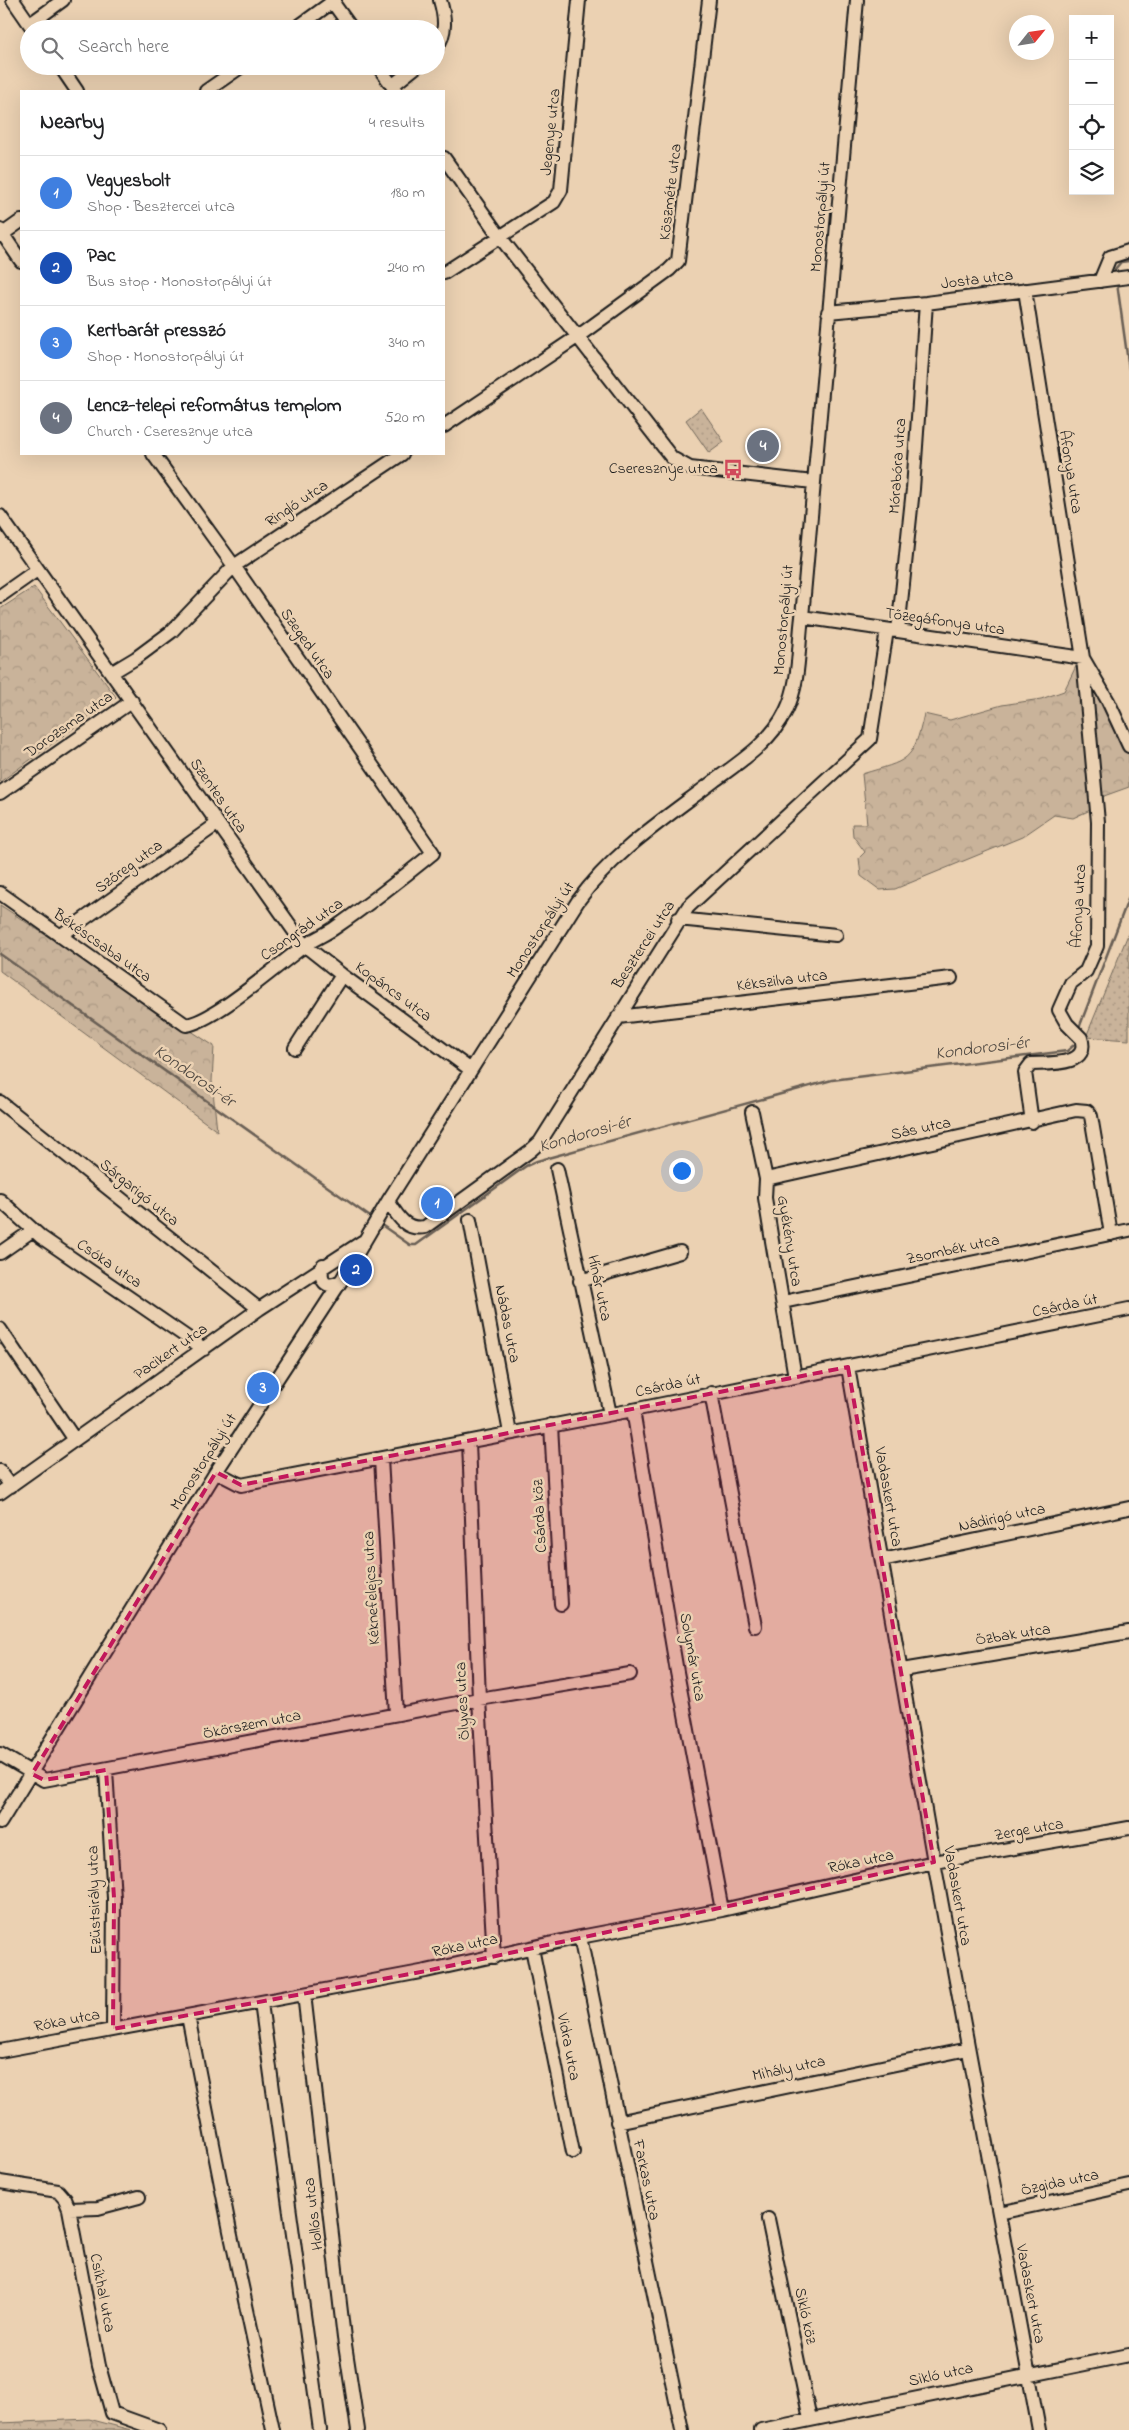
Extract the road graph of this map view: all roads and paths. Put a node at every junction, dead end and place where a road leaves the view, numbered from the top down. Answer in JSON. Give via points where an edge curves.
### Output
{"nodes":[{"id":1,"x":13,"y":0,"type":"edge"},
{"id":2,"x":63,"y":0,"type":"edge"},
{"id":3,"x":440,"y":0,"type":"edge"},
{"id":4,"x":579,"y":0,"type":"edge"},
{"id":5,"x":710,"y":0,"type":"edge"},
{"id":6,"x":857,"y":0,"type":"edge"},
{"id":7,"x":333,"y":1,"type":"edge"},
{"id":8,"x":28,"y":20,"type":"edge"},
{"id":9,"x":39,"y":20,"type":"edge"},
{"id":10,"x":307,"y":20,"type":"edge"},
{"id":11,"x":346,"y":20,"type":"edge"},
{"id":12,"x":445,"y":20,"type":"edge"},
{"id":13,"x":66,"y":75,"type":"edge"},
{"id":14,"x":229,"y":75,"type":"edge"},
{"id":15,"x":385,"y":75,"type":"edge"},
{"id":16,"x":408,"y":75,"type":"edge"},
{"id":17,"x":394,"y":88,"type":"edge"},
{"id":18,"x":77,"y":90,"type":"edge"},
{"id":19,"x":207,"y":90,"type":"edge"},
{"id":20,"x":445,"y":159,"type":"edge"},
{"id":21,"x":20,"y":222,"type":"edge"},
{"id":22,"x":1,"y":233,"type":"edge"},
{"id":23,"x":500,"y":237,"type":"junction"},
{"id":24,"x":1129,"y":251,"type":"edge"},
{"id":25,"x":20,"y":260,"type":"edge"},
{"id":26,"x":445,"y":272,"type":"edge"},
{"id":27,"x":1115,"y":279,"type":"edge"},
{"id":28,"x":1025,"y":290,"type":"junction"},
{"id":29,"x":926,"y":303,"type":"junction"},
{"id":30,"x":828,"y":312,"type":"junction"},
{"id":31,"x":578,"y":337,"type":"junction"},
{"id":32,"x":445,"y":425,"type":"edge"},
{"id":33,"x":158,"y":455,"type":"edge"},
{"id":34,"x":400,"y":455,"type":"edge"},
{"id":35,"x":813,"y":482,"type":"junction"},
{"id":36,"x":0,"y":516,"type":"edge"},
{"id":37,"x":234,"y":566,"type":"junction"},
{"id":38,"x":37,"y":570,"type":"junction"},
{"id":39,"x":0,"y":596,"type":"edge"},
{"id":40,"x":802,"y":617,"type":"junction"},
{"id":41,"x":892,"y":630,"type":"junction"},
{"id":42,"x":1084,"y":658,"type":"junction"},
{"id":43,"x":111,"y":673,"type":"junction"},
{"id":44,"x":132,"y":702,"type":"junction"},
{"id":45,"x":1129,"y":746,"type":"edge"},
{"id":46,"x":0,"y":793,"type":"edge"},
{"id":47,"x":217,"y":824,"type":"junction"},
{"id":48,"x":433,"y":853,"type":"joint"},
{"id":49,"x":0,"y":893,"type":"edge"},
{"id":50,"x":678,"y":919,"type":"junction"},
{"id":51,"x":836,"y":935,"type":"dead end"},
{"id":52,"x":60,"y":936,"type":"junction"},
{"id":53,"x":301,"y":941,"type":"junction"},
{"id":54,"x":342,"y":976,"type":"junction"},
{"id":55,"x":951,"y":978,"type":"dead end"},
{"id":56,"x":618,"y":1017,"type":"junction"},
{"id":57,"x":186,"y":1026,"type":"joint"},
{"id":58,"x":296,"y":1048,"type":"dead end"},
{"id":59,"x":471,"y":1070,"type":"junction"},
{"id":60,"x":0,"y":1102,"type":"edge"},
{"id":61,"x":752,"y":1112,"type":"dead end"},
{"id":62,"x":1032,"y":1122,"type":"junction"},
{"id":63,"x":557,"y":1169,"type":"dead end"},
{"id":64,"x":766,"y":1179,"type":"junction"},
{"id":65,"x":0,"y":1200,"type":"edge"},
{"id":66,"x":388,"y":1201,"type":"junction"},
{"id":67,"x":470,"y":1220,"type":"dead end"},
{"id":68,"x":33,"y":1230,"type":"junction"},
{"id":69,"x":1129,"y":1230,"type":"edge"},
{"id":70,"x":1111,"y":1234,"type":"junction"},
{"id":71,"x":364,"y":1240,"type":"junction"},
{"id":72,"x":680,"y":1252,"type":"dead end"},
{"id":73,"x":0,"y":1253,"type":"edge"},
{"id":74,"x":323,"y":1266,"type":"junction"},
{"id":75,"x":341,"y":1281,"type":"junction"},
{"id":76,"x":580,"y":1281,"type":"junction"},
{"id":77,"x":783,"y":1302,"type":"junction"},
{"id":78,"x":259,"y":1309,"type":"junction"},
{"id":79,"x":1129,"y":1309,"type":"edge"},
{"id":80,"x":0,"y":1329,"type":"edge"},
{"id":81,"x":204,"y":1349,"type":"junction"},
{"id":82,"x":848,"y":1366,"type":"junction"},
{"id":83,"x":795,"y":1377,"type":"junction"},
{"id":84,"x":711,"y":1393,"type":"junction"},
{"id":85,"x":633,"y":1410,"type":"junction"},
{"id":86,"x":610,"y":1414,"type":"junction"},
{"id":87,"x":551,"y":1425,"type":"junction"},
{"id":88,"x":510,"y":1433,"type":"junction"},
{"id":89,"x":75,"y":1440,"type":"junction"},
{"id":90,"x":469,"y":1442,"type":"junction"},
{"id":91,"x":381,"y":1459,"type":"junction"},
{"id":92,"x":0,"y":1471,"type":"edge"},
{"id":93,"x":216,"y":1472,"type":"junction"},
{"id":94,"x":5,"y":1489,"type":"edge"},
{"id":95,"x":1129,"y":1508,"type":"edge"},
{"id":96,"x":882,"y":1560,"type":"junction"},
{"id":97,"x":561,"y":1604,"type":"dead end"},
{"id":98,"x":755,"y":1626,"type":"dead end"},
{"id":99,"x":1129,"y":1632,"type":"edge"},
{"id":100,"x":902,"y":1670,"type":"junction"},
{"id":101,"x":630,"y":1674,"type":"dead end"},
{"id":102,"x":479,"y":1699,"type":"junction"},
{"id":103,"x":396,"y":1714,"type":"junction"},
{"id":104,"x":0,"y":1754,"type":"edge"},
{"id":105,"x":106,"y":1770,"type":"junction"},
{"id":106,"x":32,"y":1774,"type":"junction"},
{"id":107,"x":0,"y":1823,"type":"edge"},
{"id":108,"x":1129,"y":1828,"type":"edge"},
{"id":109,"x":934,"y":1862,"type":"junction"},
{"id":110,"x":722,"y":1910,"type":"junction"},
{"id":111,"x":580,"y":1937,"type":"junction"},
{"id":112,"x":532,"y":1948,"type":"junction"},
{"id":113,"x":494,"y":1957,"type":"junction"},
{"id":114,"x":304,"y":1994,"type":"junction"},
{"id":115,"x":261,"y":2003,"type":"junction"},
{"id":116,"x":188,"y":2016,"type":"junction"},
{"id":117,"x":113,"y":2029,"type":"junction"},
{"id":118,"x":968,"y":2049,"type":"junction"},
{"id":119,"x":0,"y":2051,"type":"edge"},
{"id":120,"x":617,"y":2122,"type":"junction"},
{"id":121,"x":573,"y":2152,"type":"dead end"},
{"id":122,"x":0,"y":2182,"type":"edge"},
{"id":123,"x":1129,"y":2185,"type":"edge"},
{"id":124,"x":139,"y":2197,"type":"dead end"},
{"id":125,"x":69,"y":2209,"type":"junction"},
{"id":126,"x":999,"y":2213,"type":"junction"},
{"id":127,"x":768,"y":2219,"type":"dead end"},
{"id":128,"x":1129,"y":2355,"type":"edge"},
{"id":129,"x":1029,"y":2374,"type":"junction"},
{"id":130,"x":810,"y":2419,"type":"junction"},
{"id":131,"x":159,"y":2430,"type":"edge"},
{"id":132,"x":273,"y":2430,"type":"edge"},
{"id":133,"x":320,"y":2430,"type":"edge"},
{"id":134,"x":358,"y":2430,"type":"edge"},
{"id":135,"x":682,"y":2430,"type":"edge"},
{"id":136,"x":761,"y":2430,"type":"edge"},
{"id":137,"x":1040,"y":2430,"type":"edge"}],
"edges":[{"from":1,"to":8,"type":"street"},
{"from":2,"to":9,"type":"street"},
{"from":3,"to":12,"type":"street"},
{"from":4,"to":23,"type":"street","name":"Jegenye utca","via":[[561,190],[554,202]]},
{"from":5,"to":31,"type":"street","name":"Köszméte utca","via":[[678,261]]},
{"from":6,"to":30,"type":"street","name":"Monostorpályi út"},
{"from":7,"to":10,"type":"street"},
{"from":7,"to":11,"type":"street"},
{"from":13,"to":18,"type":"street"},
{"from":14,"to":19,"type":"street"},
{"from":15,"to":17,"type":"street"},
{"from":16,"to":17,"type":"street"},
{"from":20,"to":23,"type":"street"},
{"from":21,"to":22,"type":"street"},
{"from":22,"to":25,"type":"street"},
{"from":23,"to":26,"type":"street","name":"Jegenye utca"},
{"from":23,"to":31,"type":"street"},
{"from":24,"to":27,"type":"street","via":[[1110,257]]},
{"from":27,"to":28,"type":"street","name":"Josta utca"},
{"from":28,"to":29,"type":"street","name":"Josta utca"},
{"from":28,"to":42,"type":"street","name":"Áfonya utca"},
{"from":29,"to":30,"type":"street","name":"Josta utca"},
{"from":29,"to":41,"type":"street","name":"Mórabóra utca","via":[[913,489]]},
{"from":30,"to":35,"type":"street","name":"Monostorpályi út"},
{"from":31,"to":32,"type":"street"},
{"from":31,"to":35,"type":"street","via":[[672,458],[690,468]]},
{"from":33,"to":37,"type":"street","name":"Szeged utca"},
{"from":34,"to":37,"type":"street","name":"Ringló utca"},
{"from":35,"to":40,"type":"street","name":"Monostorpályi út"},
{"from":36,"to":38,"type":"street","name":"Szentes utca"},
{"from":37,"to":43,"type":"street","via":[[171,632]]},
{"from":37,"to":48,"type":"street","name":"Szeged utca"},
{"from":38,"to":39,"type":"street"},
{"from":38,"to":43,"type":"street","name":"Szentes utca"},
{"from":40,"to":41,"type":"street","name":"Tőzegáfonya utca"},
{"from":40,"to":59,"type":"street","name":"Monostorpályi út","via":[[794,689],[780,724],[759,747],[635,841],[592,882]]},
{"from":41,"to":42,"type":"street","name":"Tőzegáfonya utca"},
{"from":41,"to":50,"type":"street","name":"Besztercei utca","via":[[870,739],[714,881]]},
{"from":42,"to":45,"type":"street","name":"Áfonya utca"},
{"from":42,"to":62,"type":"street","name":"Áfonya utca","via":[[1098,822],[1097,946],[1086,972],[1071,983],[1060,1004],[1060,1015],[1081,1038],[1079,1054],[1066,1063],[1031,1064],[1025,1072]]},
{"from":43,"to":44,"type":"street","name":"Szentes utca"},
{"from":44,"to":46,"type":"street","name":"Dorozsma utca"},
{"from":44,"to":47,"type":"street","name":"Szentes utca"},
{"from":47,"to":52,"type":"street","name":"Szőreg utca"},
{"from":47,"to":53,"type":"street","name":"Szentes utca"},
{"from":48,"to":53,"type":"street","name":"Csongrád utca","via":[[333,929]]},
{"from":49,"to":52,"type":"street","name":"Békéscsaba utca"},
{"from":50,"to":51,"type":"street"},
{"from":50,"to":56,"type":"street","name":"Besztercei utca"},
{"from":52,"to":57,"type":"street","name":"Békéscsaba utca"},
{"from":53,"to":54,"type":"street","name":"Kopáncs utca"},
{"from":53,"to":57,"type":"street","name":"Csongrád utca","via":[[228,1003],[198,1024]]},
{"from":54,"to":58,"type":"street"},
{"from":54,"to":59,"type":"street","name":"Kopáncs utca"},
{"from":55,"to":56,"type":"street","name":"Kékszilva utca"},
{"from":56,"to":66,"type":"street","name":"Besztercei utca","via":[[540,1142],[530,1152],[425,1227],[409,1227]]},
{"from":59,"to":66,"type":"street","name":"Monostorpályi út"},
{"from":60,"to":78,"type":"street","name":"Sárgarigó utca"},
{"from":61,"to":64,"type":"street","name":"Gyékény utca"},
{"from":62,"to":64,"type":"street","name":"Sás utca"},
{"from":62,"to":70,"type":"street","name":"Sás utca","via":[[1084,1110],[1091,1116]]},
{"from":63,"to":76,"type":"street","name":"Hínár utca"},
{"from":64,"to":77,"type":"street","name":"Gyékény utca","via":[[765,1198]]},
{"from":65,"to":68,"type":"street","name":"Csóka utca"},
{"from":66,"to":71,"type":"street","name":"Monostorpályi út"},
{"from":67,"to":88,"type":"street","name":"Nádas utca"},
{"from":68,"to":73,"type":"street"},
{"from":68,"to":81,"type":"street","name":"Csóka utca"},
{"from":69,"to":70,"type":"street","name":"Zsombék utca"},
{"from":70,"to":77,"type":"street","name":"Zsombék utca"},
{"from":71,"to":74,"type":"street","name":"Pacikert utca"},
{"from":71,"to":75,"type":"street","name":"Monostorpályi út"},
{"from":72,"to":76,"type":"street"},
{"from":74,"to":75,"type":"street","via":[[323,1281],[333,1285]]},
{"from":74,"to":78,"type":"street","name":"Pacikert utca"},
{"from":75,"to":93,"type":"street","name":"Monostorpályi út"},
{"from":76,"to":86,"type":"street","name":"Hínár utca"},
{"from":77,"to":83,"type":"street","name":"Gyékény utca"},
{"from":78,"to":81,"type":"street","name":"Pacikert utca"},
{"from":79,"to":82,"type":"street","name":"Csárda út"},
{"from":80,"to":89,"type":"street"},
{"from":81,"to":89,"type":"street","name":"Pacikert utca"},
{"from":82,"to":83,"type":"street","name":"Csárda út"},
{"from":82,"to":96,"type":"street","name":"Vadaskert utca"},
{"from":83,"to":84,"type":"street","name":"Csárda út"},
{"from":84,"to":85,"type":"street","name":"Csárda út"},
{"from":84,"to":98,"type":"street"},
{"from":85,"to":86,"type":"street","name":"Csárda út"},
{"from":85,"to":110,"type":"street","name":"Solymár utca","via":[[677,1672]]},
{"from":86,"to":87,"type":"street","name":"Csárda út"},
{"from":87,"to":88,"type":"street","name":"Csárda út"},
{"from":87,"to":97,"type":"street","name":"Csárda köz"},
{"from":88,"to":90,"type":"street","name":"Csárda út"},
{"from":89,"to":94,"type":"street","name":"Pacikert utca"},
{"from":90,"to":91,"type":"street","name":"Csárda út"},
{"from":90,"to":102,"type":"street","name":"Ölyves utca"},
{"from":91,"to":93,"type":"street","name":"Csárda út","via":[[240,1485]]},
{"from":91,"to":103,"type":"street","name":"Kéknefelejcs utca"},
{"from":92,"to":94,"type":"street"},
{"from":93,"to":106,"type":"street","name":"Monostorpályi út"},
{"from":95,"to":96,"type":"street","name":"Nádirigó utca"},
{"from":96,"to":100,"type":"street","name":"Vadaskert utca"},
{"from":99,"to":100,"type":"street","name":"Őzbak utca"},
{"from":100,"to":109,"type":"street","name":"Vadaskert utca"},
{"from":101,"to":102,"type":"street","name":"Ökörszem utca"},
{"from":102,"to":103,"type":"street","name":"Ökörszem utca"},
{"from":102,"to":113,"type":"street","name":"Ölyves utca"},
{"from":103,"to":105,"type":"street","name":"Ökörszem utca"},
{"from":104,"to":106,"type":"street"},
{"from":105,"to":106,"type":"street","name":"Ökörszem utca","via":[[44,1780]]},
{"from":105,"to":117,"type":"street","name":"Ezüstsirály utca","via":[[114,1898]]},
{"from":106,"to":107,"type":"street","name":"Monostorpályi út"},
{"from":108,"to":109,"type":"street","name":"Zerge utca"},
{"from":109,"to":110,"type":"street","name":"Róka utca"},
{"from":109,"to":118,"type":"street","name":"Vadaskert utca"},
{"from":110,"to":111,"type":"street","name":"Róka utca"},
{"from":111,"to":112,"type":"street","name":"Róka utca"},
{"from":111,"to":120,"type":"street","name":"Farkas utca"},
{"from":112,"to":113,"type":"street","name":"Róka utca"},
{"from":112,"to":121,"type":"street","name":"Vidra utca"},
{"from":113,"to":114,"type":"street","name":"Róka utca"},
{"from":114,"to":115,"type":"street","name":"Róka utca"},
{"from":114,"to":134,"type":"street","name":"Hollós utca","via":[[344,2338]]},
{"from":115,"to":116,"type":"street","name":"Róka utca"},
{"from":115,"to":133,"type":"street"},
{"from":116,"to":117,"type":"street","name":"Róka utca"},
{"from":116,"to":132,"type":"street"},
{"from":117,"to":119,"type":"street","name":"Róka utca"},
{"from":118,"to":120,"type":"street","name":"Mihály utca"},
{"from":118,"to":126,"type":"street","name":"Vadaskert utca"},
{"from":120,"to":135,"type":"street","name":"Farkas utca"},
{"from":122,"to":125,"type":"street","name":"Csíkhal utca","via":[[58,2191]]},
{"from":123,"to":126,"type":"street","name":"Őzgida utca"},
{"from":124,"to":125,"type":"street","via":[[98,2208]]},
{"from":125,"to":131,"type":"street","name":"Csíkhal utca","via":[[99,2366],[112,2413]]},
{"from":126,"to":129,"type":"street","name":"Vadaskert utca"},
{"from":127,"to":130,"type":"street","name":"Sikló köz"},
{"from":128,"to":129,"type":"street","name":"Sikló utca"},
{"from":129,"to":130,"type":"street","name":"Sikló utca"},
{"from":129,"to":137,"type":"street","name":"Vadaskert utca"},
{"from":130,"to":136,"type":"street","name":"Sikló utca"}]}
